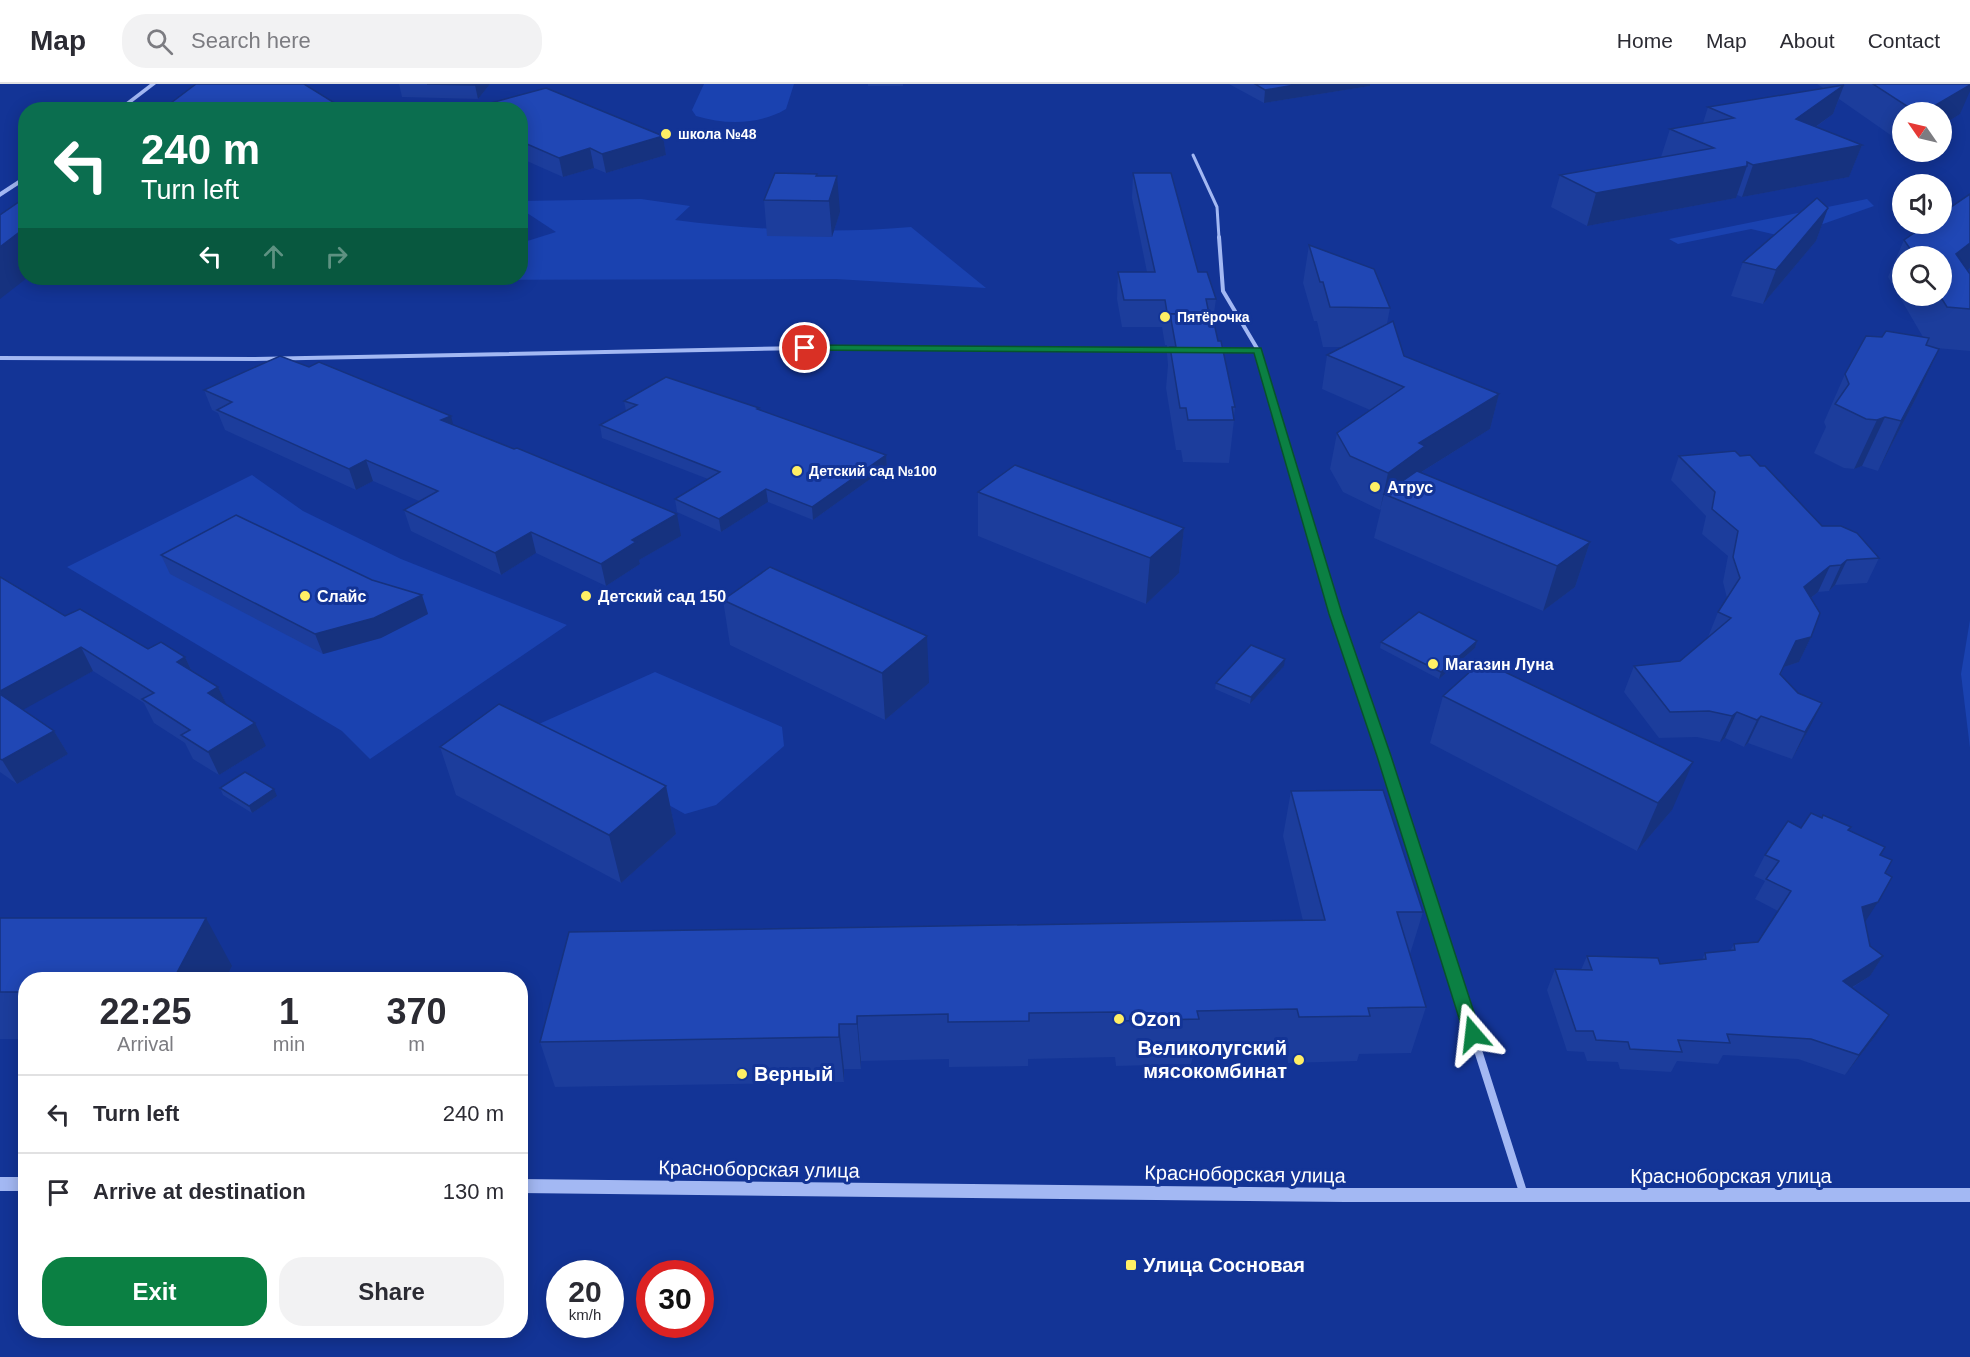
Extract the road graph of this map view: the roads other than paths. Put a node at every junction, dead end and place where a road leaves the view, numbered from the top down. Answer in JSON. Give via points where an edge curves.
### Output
{"nodes":[{"id":1,"x":153,"y":84,"type":"edge"},
{"id":2,"x":129,"y":102,"type":"edge"},
{"id":3,"x":1193,"y":155,"type":"dead end"},
{"id":4,"x":18,"y":183,"type":"edge"},
{"id":5,"x":0,"y":195,"type":"edge"},
{"id":6,"x":1187,"y":350,"type":"edge"},
{"id":7,"x":1210,"y":350,"type":"edge"},
{"id":8,"x":1258,"y":350,"type":"junction"},
{"id":9,"x":0,"y":358,"type":"edge"},
{"id":10,"x":0,"y":1184,"type":"edge"},
{"id":11,"x":18,"y":1184,"type":"edge"},
{"id":12,"x":528,"y":1186,"type":"edge"},
{"id":13,"x":1524,"y":1196,"type":"junction"},
{"id":14,"x":1970,"y":1196,"type":"edge"}],
"edges":[{"from":1,"to":2,"type":"street"},
{"from":3,"to":8,"type":"street","via":[[1217,207],[1223,291]]},
{"from":4,"to":5,"type":"street"},
{"from":6,"to":9,"type":"street","via":[[805,348],[255,359]]},
{"from":7,"to":8,"type":"street"},
{"from":8,"to":13,"type":"street","via":[[1336,614]]},
{"from":10,"to":11,"type":"street"},
{"from":12,"to":13,"type":"street","name":"Красноборская улица"},
{"from":13,"to":14,"type":"street","name":"Красноборская улица"}]}
